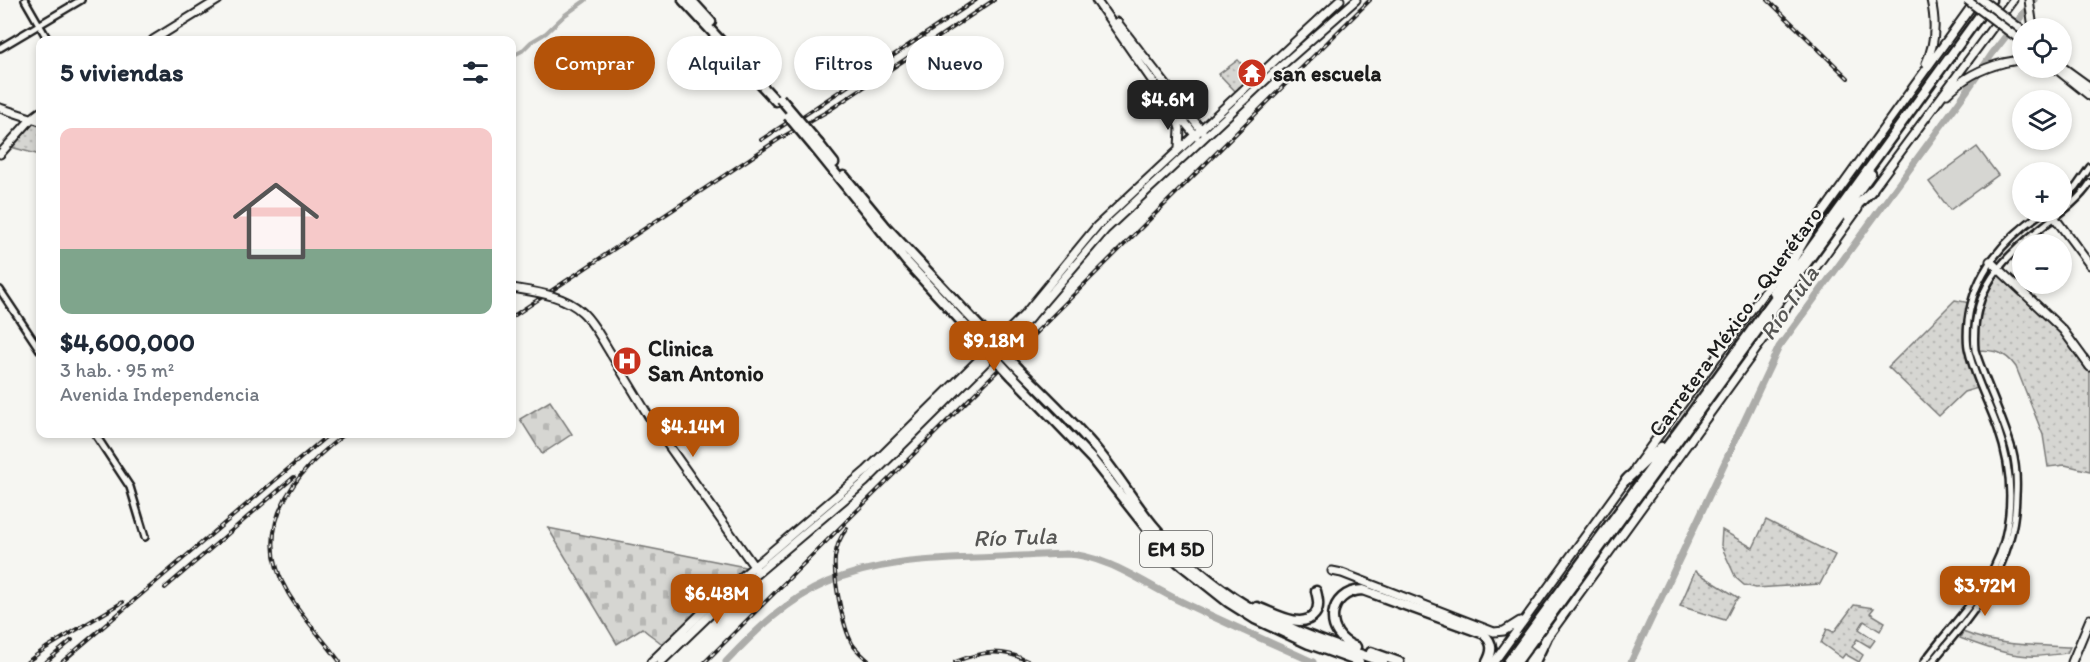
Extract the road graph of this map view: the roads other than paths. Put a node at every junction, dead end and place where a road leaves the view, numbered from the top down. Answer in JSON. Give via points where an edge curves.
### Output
{"nodes":[{"id":1,"x":25,"y":0,"type":"edge"},
{"id":2,"x":81,"y":0,"type":"edge"},
{"id":3,"x":218,"y":0,"type":"edge"},
{"id":4,"x":683,"y":0,"type":"edge"},
{"id":5,"x":691,"y":0,"type":"edge"},
{"id":6,"x":1096,"y":0,"type":"edge"},
{"id":7,"x":1101,"y":0,"type":"edge"},
{"id":8,"x":1340,"y":0,"type":"edge"},
{"id":9,"x":1356,"y":0,"type":"edge"},
{"id":10,"x":1930,"y":0,"type":"edge"},
{"id":11,"x":1938,"y":0,"type":"edge"},
{"id":12,"x":1967,"y":0,"type":"edge"},
{"id":13,"x":1976,"y":0,"type":"edge"},
{"id":14,"x":1982,"y":0,"type":"edge"},
{"id":15,"x":1991,"y":0,"type":"edge"},
{"id":16,"x":1998,"y":0,"type":"edge"},
{"id":17,"x":2013,"y":0,"type":"edge"},
{"id":18,"x":2029,"y":0,"type":"edge"},
{"id":19,"x":1933,"y":15,"type":"junction"},
{"id":20,"x":2031,"y":18,"type":"edge"},
{"id":21,"x":1113,"y":20,"type":"junction"},
{"id":22,"x":2012,"y":22,"type":"edge"},
{"id":23,"x":39,"y":26,"type":"junction"},
{"id":24,"x":2012,"y":33,"type":"edge"},
{"id":25,"x":45,"y":36,"type":"edge"},
{"id":26,"x":160,"y":36,"type":"edge"},
{"id":27,"x":0,"y":48,"type":"edge"},
{"id":28,"x":2012,"y":62,"type":"edge"},
{"id":29,"x":2072,"y":74,"type":"edge"},
{"id":30,"x":2068,"y":78,"type":"edge"},
{"id":31,"x":2090,"y":87,"type":"edge"},
{"id":32,"x":1908,"y":94,"type":"junction"},
{"id":33,"x":2090,"y":96,"type":"edge"},
{"id":34,"x":778,"y":100,"type":"junction"},
{"id":35,"x":1933,"y":107,"type":"junction"},
{"id":36,"x":0,"y":108,"type":"edge"},
{"id":37,"x":1175,"y":110,"type":"junction"},
{"id":38,"x":36,"y":115,"type":"edge"},
{"id":39,"x":32,"y":118,"type":"junction"},
{"id":40,"x":36,"y":120,"type":"edge"},
{"id":41,"x":1197,"y":132,"type":"junction"},
{"id":42,"x":1203,"y":139,"type":"junction"},
{"id":43,"x":1179,"y":148,"type":"junction"},
{"id":44,"x":0,"y":154,"type":"edge"},
{"id":45,"x":2090,"y":168,"type":"edge"},
{"id":46,"x":2090,"y":183,"type":"edge"},
{"id":47,"x":848,"y":185,"type":"junction"},
{"id":48,"x":1872,"y":190,"type":"junction"},
{"id":49,"x":2072,"y":190,"type":"edge"},
{"id":50,"x":2072,"y":197,"type":"edge"},
{"id":51,"x":2073,"y":203,"type":"joint"},
{"id":52,"x":2030,"y":222,"type":"edge"},
{"id":53,"x":2049,"y":222,"type":"edge"},
{"id":54,"x":2058,"y":222,"type":"edge"},
{"id":55,"x":1809,"y":232,"type":"junction"},
{"id":56,"x":1827,"y":238,"type":"junction"},
{"id":57,"x":1990,"y":261,"type":"junction"},
{"id":58,"x":2090,"y":265,"type":"edge"},
{"id":59,"x":1998,"y":267,"type":"junction"},
{"id":60,"x":516,"y":289,"type":"edge"},
{"id":61,"x":0,"y":290,"type":"edge"},
{"id":62,"x":1764,"y":313,"type":"junction"},
{"id":63,"x":36,"y":344,"type":"edge"},
{"id":64,"x":2090,"y":367,"type":"edge"},
{"id":65,"x":1682,"y":426,"type":"junction"},
{"id":66,"x":98,"y":438,"type":"edge"},
{"id":67,"x":1626,"y":480,"type":"junction"},
{"id":68,"x":145,"y":537,"type":"dead end"},
{"id":69,"x":756,"y":570,"type":"junction"},
{"id":70,"x":1332,"y":571,"type":"dead end"},
{"id":71,"x":1208,"y":578,"type":"junction"},
{"id":72,"x":1316,"y":591,"type":"dead end"},
{"id":73,"x":1532,"y":609,"type":"junction"},
{"id":74,"x":2090,"y":619,"type":"edge"},
{"id":75,"x":1546,"y":639,"type":"junction"},
{"id":76,"x":651,"y":662,"type":"edge"},
{"id":77,"x":661,"y":662,"type":"edge"},
{"id":78,"x":1359,"y":662,"type":"edge"},
{"id":79,"x":1383,"y":662,"type":"edge"},
{"id":80,"x":1399,"y":662,"type":"edge"},
{"id":81,"x":1487,"y":662,"type":"edge"},
{"id":82,"x":1494,"y":662,"type":"edge"},
{"id":83,"x":1508,"y":662,"type":"edge"},
{"id":84,"x":1517,"y":662,"type":"edge"},
{"id":85,"x":1529,"y":662,"type":"edge"},
{"id":86,"x":1535,"y":662,"type":"edge"},
{"id":87,"x":1924,"y":662,"type":"edge"},
{"id":88,"x":1932,"y":662,"type":"edge"},
{"id":89,"x":2072,"y":662,"type":"edge"}],
"edges":[{"from":1,"to":23,"type":"street"},
{"from":2,"to":23,"type":"street"},
{"from":3,"to":26,"type":"main road"},
{"from":4,"to":34,"type":"highway","number":"EM 5D"},
{"from":5,"to":34,"type":"highway","number":"EM 5D"},
{"from":6,"to":21,"type":"main road"},
{"from":7,"to":21,"type":"main road"},
{"from":8,"to":41,"type":"main road"},
{"from":9,"to":42,"type":"main road"},
{"from":10,"to":19,"type":"main road"},
{"from":11,"to":19,"type":"main road"},
{"from":12,"to":24,"type":"main road","bridge":true},
{"from":13,"to":32,"type":"main road"},
{"from":14,"to":22,"type":"main road","bridge":true},
{"from":15,"to":62,"type":"highway","name":"Carretera México - Querétaro"},
{"from":16,"to":56,"type":"highway","name":"Carretera México - Querétaro"},
{"from":17,"to":35,"type":"main road"},
{"from":18,"to":20,"type":"main road"},
{"from":19,"to":32,"type":"main road","via":[[1932,49]]},
{"from":21,"to":37,"type":"main road"},
{"from":21,"to":41,"type":"main road"},
{"from":23,"to":25,"type":"street"},
{"from":23,"to":27,"type":"street"},
{"from":28,"to":35,"type":"main road","via":[[1967,78]]},
{"from":29,"to":31,"type":"main road"},
{"from":30,"to":33,"type":"main road"},
{"from":32,"to":55,"type":"main road"},
{"from":34,"to":47,"type":"highway","number":"EM 5D","bridge":true},
{"from":35,"to":48,"type":"main road"},
{"from":36,"to":39,"type":"main road"},
{"from":37,"to":41,"type":"main road"},
{"from":37,"to":43,"type":"main road"},
{"from":38,"to":39,"type":"main road"},
{"from":39,"to":40,"type":"main road"},
{"from":39,"to":44,"type":"main road"},
{"from":41,"to":42,"type":"main road"},
{"from":41,"to":43,"type":"main road"},
{"from":42,"to":69,"type":"main road","via":[[1105,230],[1029,319],[865,482]]},
{"from":43,"to":69,"type":"main road","via":[[1097,226],[1024,315],[866,471]]},
{"from":45,"to":49,"type":"street"},
{"from":46,"to":51,"type":"street"},
{"from":47,"to":71,"type":"highway","number":"EM 5D","bridge":true,"via":[[1100,453],[1152,524]]},
{"from":47,"to":78,"type":"highway","number":"EM 5D","bridge":true,"via":[[906,261],[1092,459],[1148,530],[1188,571],[1255,619]]},
{"from":48,"to":56,"type":"highway"},
{"from":48,"to":75,"type":"main road"},
{"from":50,"to":51,"type":"street"},
{"from":52,"to":57,"type":"street"},
{"from":53,"to":59,"type":"street"},
{"from":54,"to":58,"type":"main road"},
{"from":55,"to":62,"type":"highway"},
{"from":55,"to":67,"type":"main road"},
{"from":56,"to":84,"type":"highway","name":"Carretera México - Querétaro"},
{"from":57,"to":59,"type":"main road"},
{"from":57,"to":87,"type":"street","via":[[1970,303],[1968,351],[2007,458],[2008,527],[2002,550],[1980,591]]},
{"from":59,"to":64,"type":"main road","via":[[2063,330]]},
{"from":59,"to":88,"type":"street","via":[[1979,304],[1974,336],[1978,359],[2013,452],[2013,529],[1996,579]]},
{"from":60,"to":69,"type":"main road","bridge":true,"via":[[558,298],[590,321],[654,425]]},
{"from":61,"to":63,"type":"street"},
{"from":62,"to":65,"type":"highway","name":"Carretera México - Querétaro"},
{"from":65,"to":67,"type":"highway"},
{"from":65,"to":83,"type":"highway","name":"Carretera México - Querétaro"},
{"from":66,"to":68,"type":"street","via":[[130,487]]},
{"from":67,"to":73,"type":"main road"},
{"from":69,"to":76,"type":"main road","via":[[717,598]]},
{"from":69,"to":77,"type":"main road"},
{"from":70,"to":73,"type":"main road","via":[[1497,632],[1514,626]]},
{"from":71,"to":72,"type":"highway","via":[[1258,607],[1299,622],[1317,611]]},
{"from":71,"to":79,"type":"highway","number":"EM 5D","via":[[1275,621]]},
{"from":73,"to":82,"type":"main road"},
{"from":74,"to":89,"type":"main road"},
{"from":75,"to":85,"type":"main road"},
{"from":75,"to":86,"type":"highway"},
{"from":80,"to":81,"type":"highway","via":[[1342,640],[1333,624],[1340,598],[1359,590],[1371,591],[1481,633],[1492,648]]}]}
